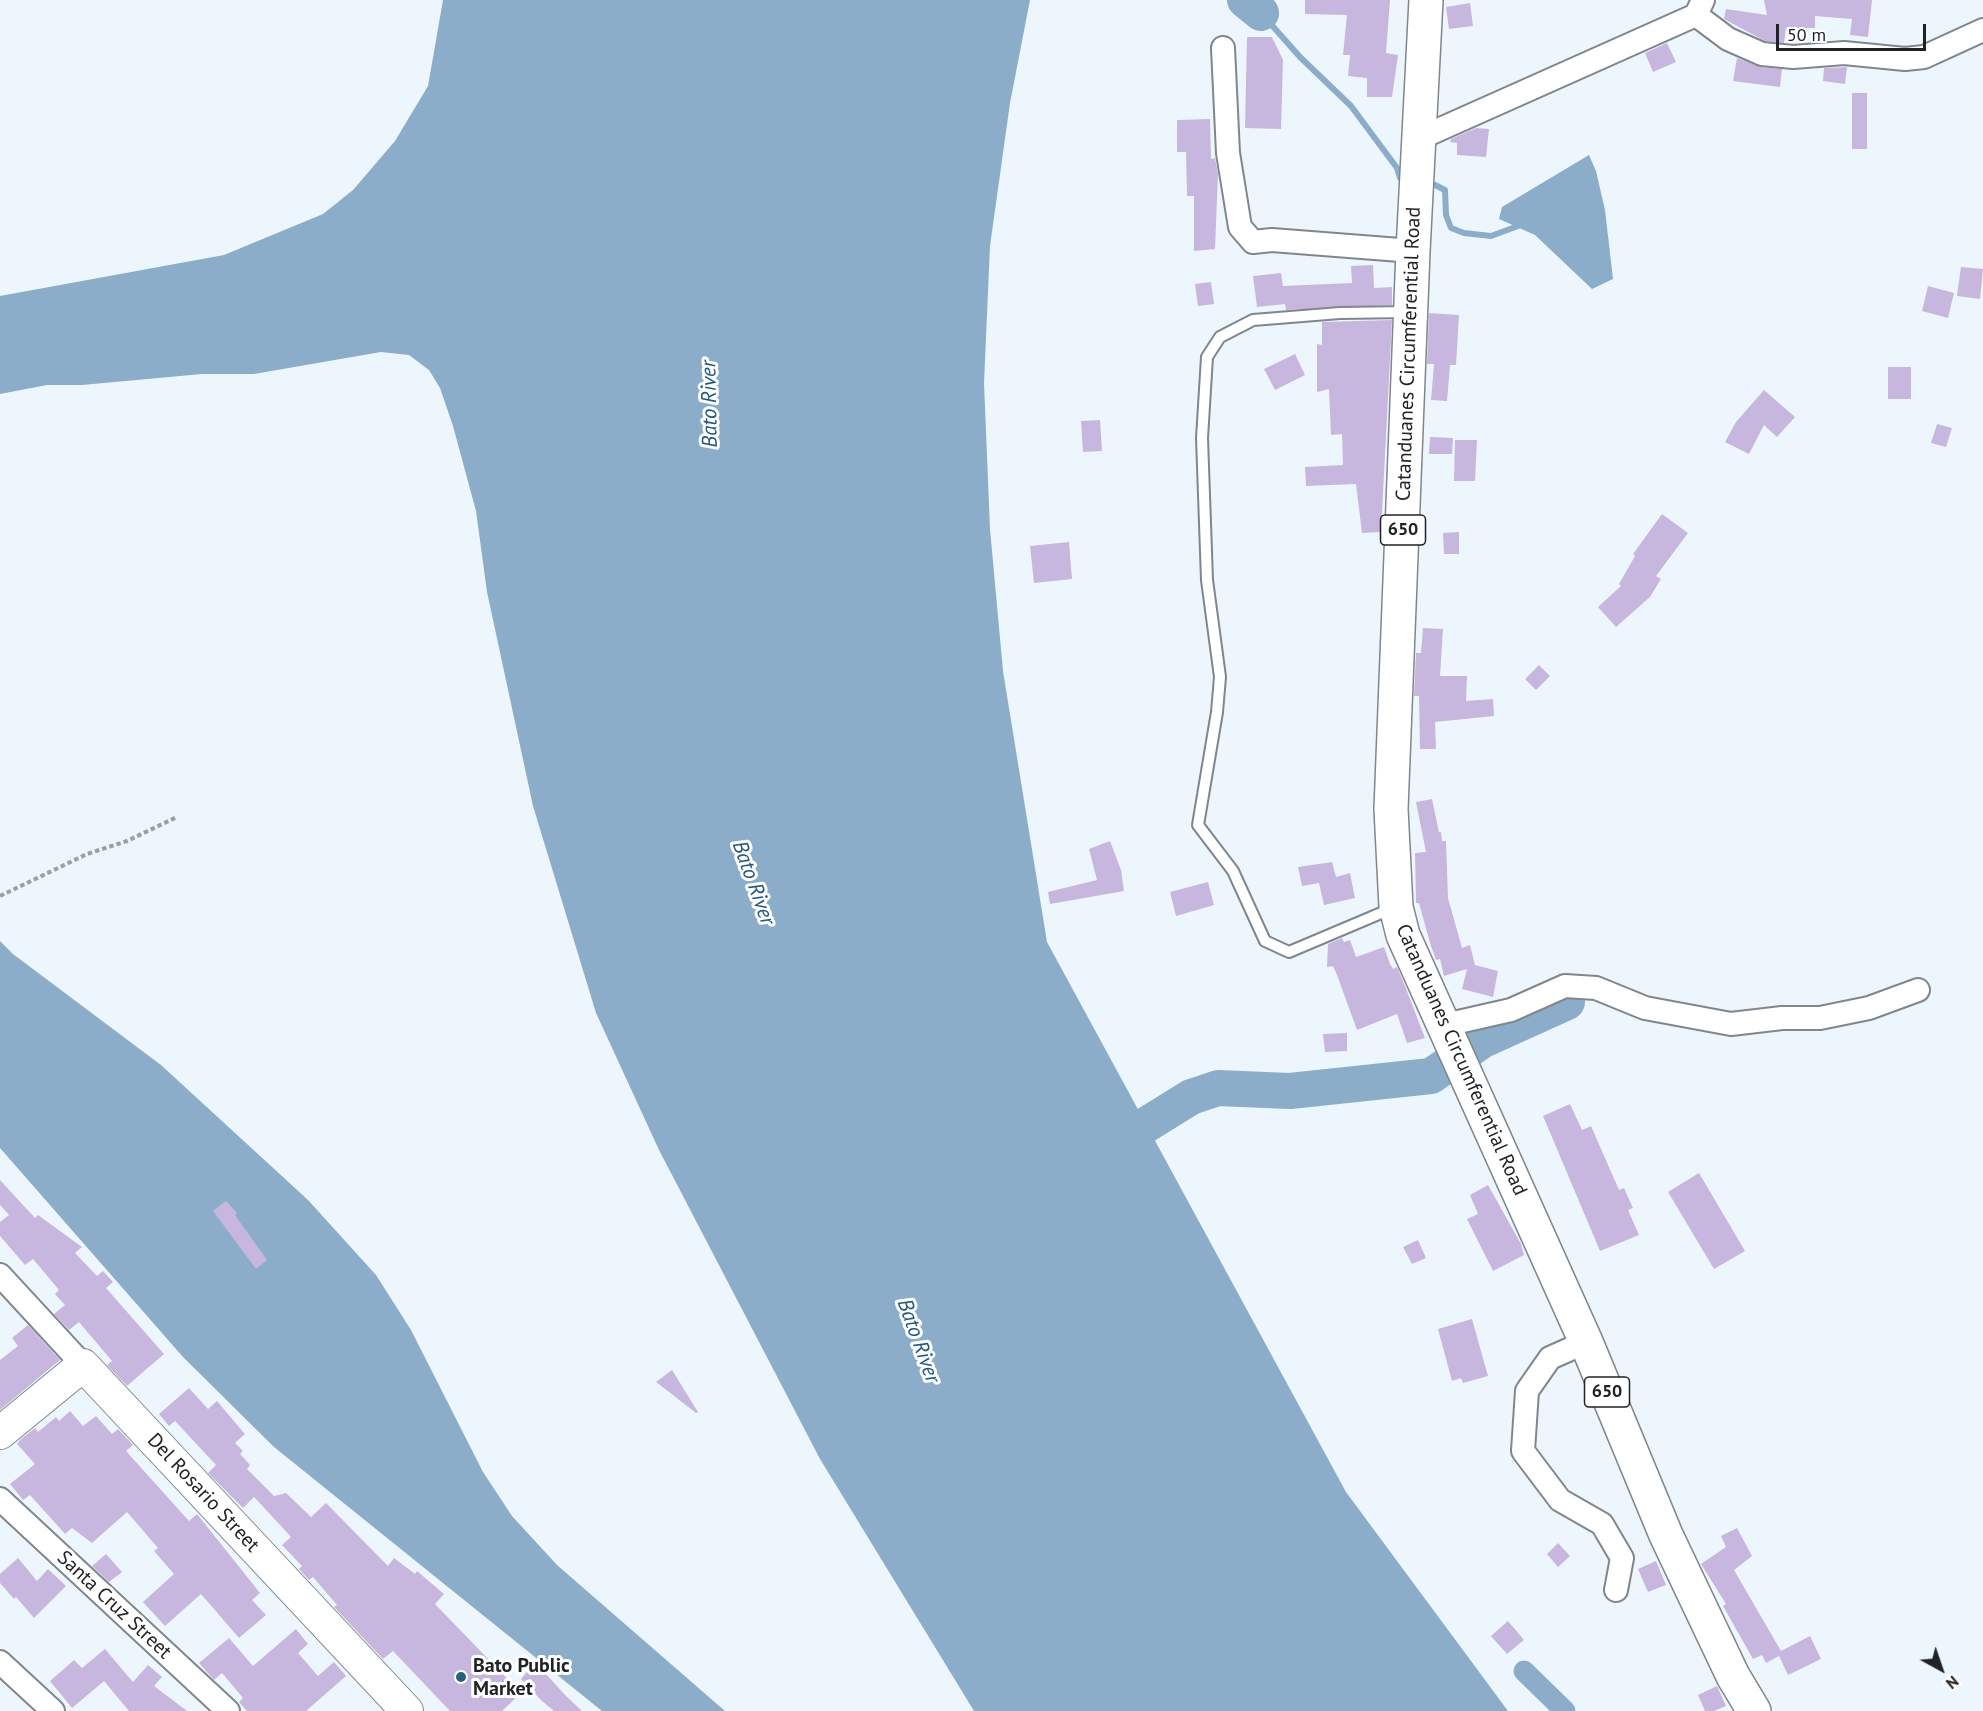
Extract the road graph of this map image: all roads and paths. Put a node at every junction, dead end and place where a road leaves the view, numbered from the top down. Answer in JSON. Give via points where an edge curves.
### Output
{"nodes":[{"id":1,"x":1426,"y":0,"type":"edge"},
{"id":2,"x":1700,"y":7,"type":"edge"},
{"id":3,"x":1983,"y":30,"type":"edge"},
{"id":4,"x":1223,"y":48,"type":"dead end"},
{"id":5,"x":1419,"y":139,"type":"junction"},
{"id":6,"x":1413,"y":251,"type":"junction"},
{"id":7,"x":1410,"y":312,"type":"junction"},
{"id":8,"x":177,"y":817,"type":"dead end"},
{"id":9,"x":0,"y":896,"type":"edge"},
{"id":10,"x":1396,"y":907,"type":"junction"},
{"id":11,"x":1918,"y":990,"type":"dead end"},
{"id":12,"x":1455,"y":1048,"type":"junction"},
{"id":13,"x":0,"y":1275,"type":"edge"},
{"id":14,"x":1586,"y":1342,"type":"junction"},
{"id":15,"x":83,"y":1365,"type":"junction"},
{"id":16,"x":0,"y":1433,"type":"edge"},
{"id":17,"x":0,"y":1499,"type":"edge"},
{"id":18,"x":1616,"y":1590,"type":"dead end"},
{"id":19,"x":0,"y":1662,"type":"edge"},
{"id":20,"x":53,"y":1711,"type":"edge"},
{"id":21,"x":228,"y":1711,"type":"edge"},
{"id":22,"x":407,"y":1711,"type":"edge"},
{"id":23,"x":1754,"y":1711,"type":"edge"}],
"edges":[{"from":1,"to":5,"type":"main road","name":"Catanduanes Circumferential Road","number":"650"},
{"from":2,"to":3,"type":"street","via":[[1728,39],[1762,54],[1793,57],[1844,53],[1924,57]]},
{"from":2,"to":5,"type":"street"},
{"from":4,"to":6,"type":"street","via":[[1228,153],[1240,228],[1253,242],[1272,240]]},
{"from":5,"to":6,"type":"main road","name":"Catanduanes Circumferential Road","number":"650"},
{"from":6,"to":7,"type":"main road","name":"Catanduanes Circumferential Road","number":"650"},
{"from":7,"to":10,"type":"main road","name":"Catanduanes Circumferential Road","number":"650","via":[[1391,809]]},
{"from":7,"to":10,"type":"lane","via":[[1253,320],[1220,337],[1207,357],[1202,438],[1207,580],[1220,677],[1198,825],[1233,871],[1265,941],[1289,952]]},
{"from":8,"to":9,"type":"path"},
{"from":10,"to":12,"type":"main road","name":"Catanduanes Circumferential Road","number":"650","via":[[1403,935]]},
{"from":11,"to":12,"type":"street","via":[[1869,1008],[1820,1018],[1731,1024],[1645,1008],[1596,988],[1565,986],[1511,1010]]},
{"from":12,"to":14,"type":"main road","name":"Catanduanes Circumferential Road","number":"650"},
{"from":13,"to":15,"type":"street","name":"Del Rosario Street"},
{"from":14,"to":18,"type":"street","via":[[1550,1358],[1527,1391],[1523,1451],[1560,1500],[1602,1524],[1622,1558]]},
{"from":14,"to":23,"type":"main road","name":"Catanduanes Circumferential Road","number":"650","via":[[1666,1535],[1733,1676]]},
{"from":15,"to":16,"type":"street"},
{"from":15,"to":22,"type":"street","name":"Del Rosario Street"},
{"from":17,"to":21,"type":"street","name":"Santa Cruz Street"},
{"from":19,"to":20,"type":"street"}]}
